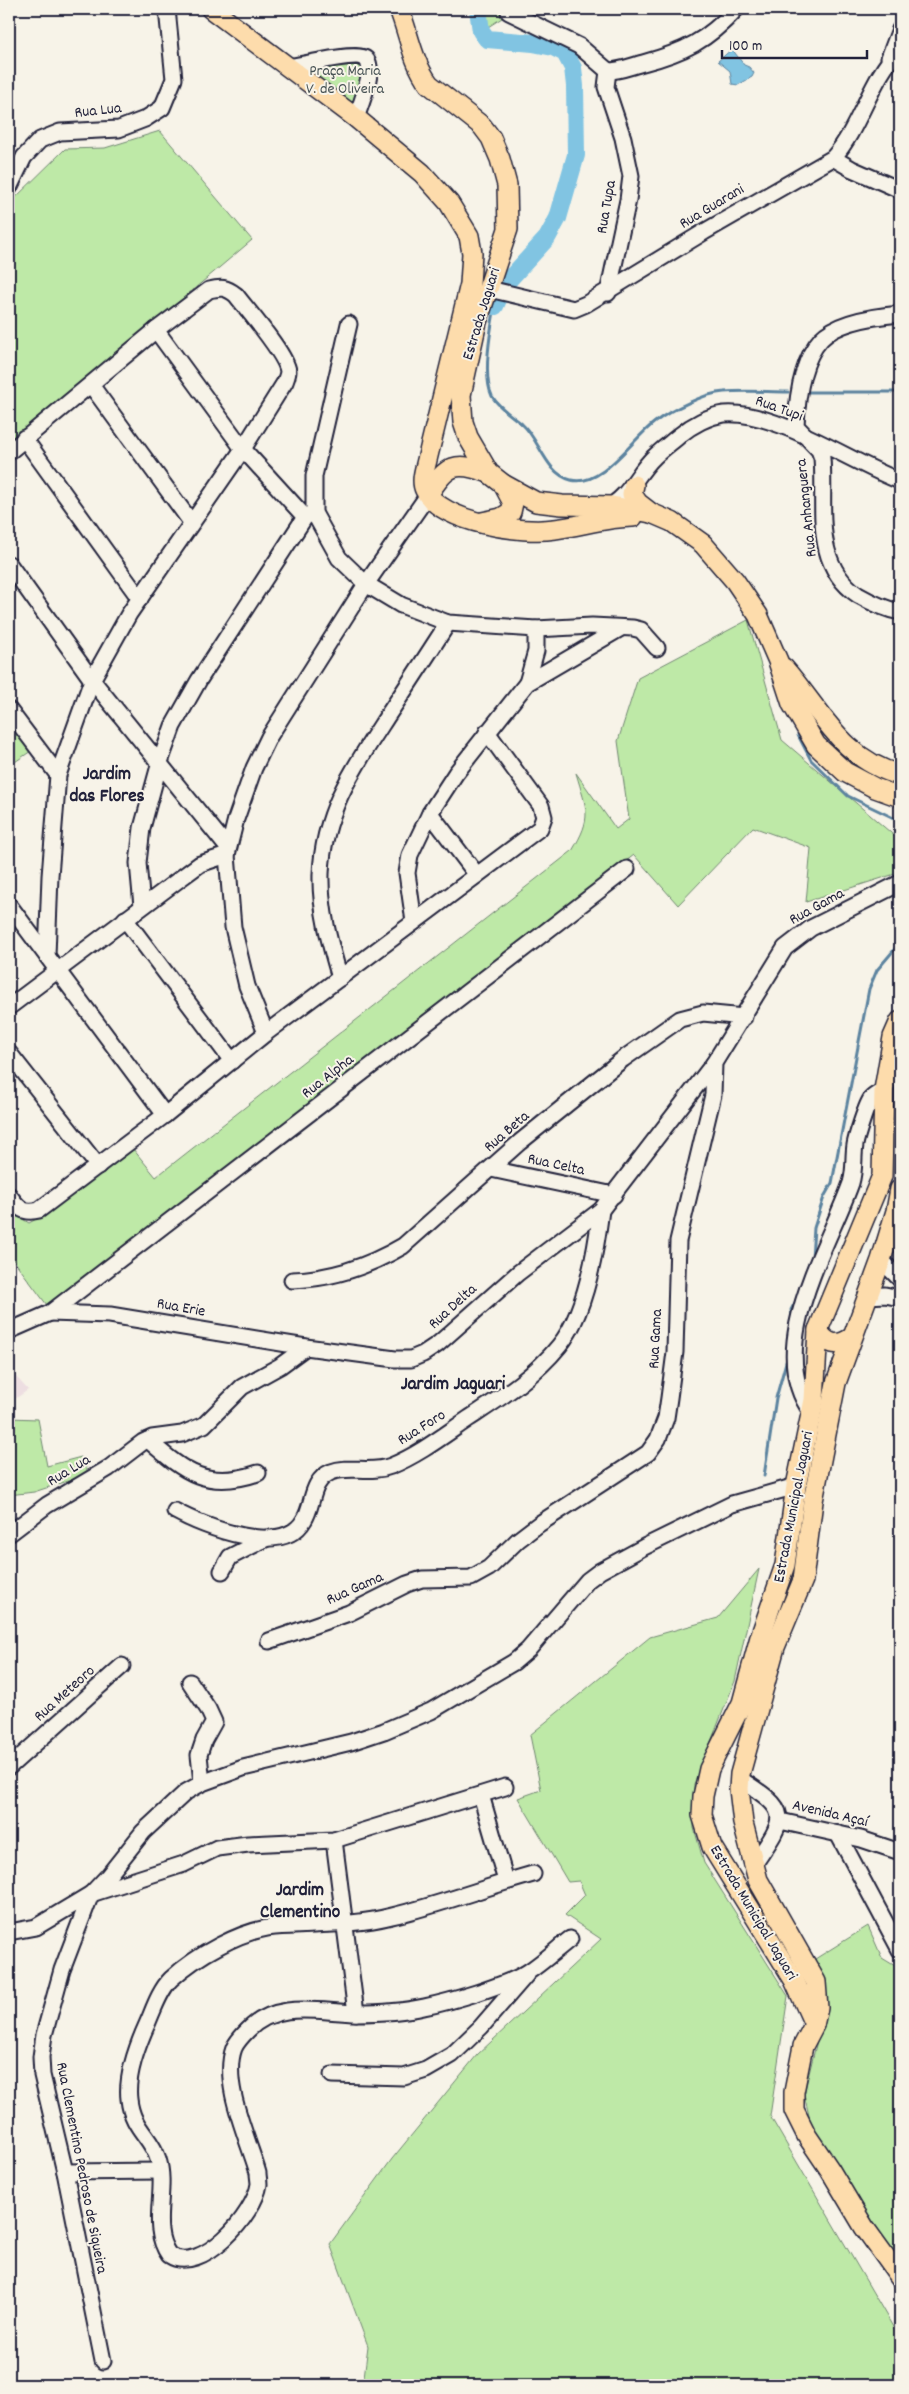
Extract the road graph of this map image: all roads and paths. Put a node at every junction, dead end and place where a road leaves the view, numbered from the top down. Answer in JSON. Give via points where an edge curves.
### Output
{"nodes":[{"id":1,"x":159,"y":9,"type":"edge"},
{"id":2,"x":167,"y":9,"type":"edge"},
{"id":3,"x":212,"y":9,"type":"edge"},
{"id":4,"x":399,"y":9,"type":"edge"},
{"id":5,"x":509,"y":9,"type":"edge"},
{"id":6,"x":736,"y":9,"type":"edge"},
{"id":7,"x":168,"y":29,"type":"junction"},
{"id":8,"x":900,"y":29,"type":"edge"},
{"id":9,"x":900,"y":49,"type":"edge"},
{"id":10,"x":889,"y":60,"type":"junction"},
{"id":11,"x":289,"y":67,"type":"junction"},
{"id":12,"x":608,"y":72,"type":"junction"},
{"id":13,"x":356,"y":118,"type":"junction"},
{"id":14,"x":833,"y":158,"type":"junction"},
{"id":15,"x":9,"y":188,"type":"edge"},
{"id":16,"x":900,"y":190,"type":"edge"},
{"id":17,"x":498,"y":291,"type":"junction"},
{"id":18,"x":608,"y":293,"type":"junction"},
{"id":19,"x":900,"y":314,"type":"edge"},
{"id":20,"x":349,"y":324,"type":"dead end"},
{"id":21,"x":156,"y":330,"type":"junction"},
{"id":22,"x":463,"y":345,"type":"junction"},
{"id":23,"x":91,"y":385,"type":"junction"},
{"id":24,"x":24,"y":438,"type":"junction"},
{"id":25,"x":806,"y":438,"type":"junction"},
{"id":26,"x":243,"y":449,"type":"junction"},
{"id":27,"x":9,"y":452,"type":"edge"},
{"id":28,"x":639,"y":477,"type":"junction"},
{"id":29,"x":496,"y":479,"type":"junction"},
{"id":30,"x":900,"y":481,"type":"edge"},
{"id":31,"x":428,"y":495,"type":"junction"},
{"id":32,"x":586,"y":504,"type":"junction"},
{"id":33,"x":612,"y":506,"type":"junction"},
{"id":34,"x":654,"y":514,"type":"junction"},
{"id":35,"x":310,"y":515,"type":"junction"},
{"id":36,"x":191,"y":522,"type":"junction"},
{"id":37,"x":478,"y":522,"type":"junction"},
{"id":38,"x":554,"y":530,"type":"junction"},
{"id":39,"x":9,"y":564,"type":"edge"},
{"id":40,"x":366,"y":584,"type":"junction"},
{"id":41,"x":140,"y":599,"type":"junction"},
{"id":42,"x":900,"y":612,"type":"edge"},
{"id":43,"x":448,"y":623,"type":"junction"},
{"id":44,"x":622,"y":627,"type":"junction"},
{"id":45,"x":536,"y":629,"type":"junction"},
{"id":46,"x":657,"y":648,"type":"dead end"},
{"id":47,"x":778,"y":661,"type":"junction"},
{"id":48,"x":92,"y":680,"type":"junction"},
{"id":49,"x":527,"y":683,"type":"junction"},
{"id":50,"x":9,"y":710,"type":"edge"},
{"id":51,"x":487,"y":732,"type":"junction"},
{"id":52,"x":160,"y":762,"type":"junction"},
{"id":53,"x":900,"y":775,"type":"edge"},
{"id":54,"x":58,"y":776,"type":"junction"},
{"id":55,"x":900,"y":798,"type":"edge"},
{"id":56,"x":430,"y":813,"type":"junction"},
{"id":57,"x":228,"y":852,"type":"junction"},
{"id":58,"x":627,"y":869,"type":"dead end"},
{"id":59,"x":477,"y":875,"type":"junction"},
{"id":60,"x":900,"y":883,"type":"edge"},
{"id":61,"x":9,"y":905,"type":"edge"},
{"id":62,"x":142,"y":906,"type":"junction"},
{"id":63,"x":125,"y":919,"type":"junction"},
{"id":64,"x":414,"y":922,"type":"junction"},
{"id":65,"x":47,"y":956,"type":"junction"},
{"id":66,"x":56,"y":970,"type":"junction"},
{"id":67,"x":340,"y":978,"type":"junction"},
{"id":68,"x":9,"y":1007,"type":"edge"},
{"id":69,"x":744,"y":1017,"type":"junction"},
{"id":70,"x":900,"y":1021,"type":"edge"},
{"id":71,"x":266,"y":1033,"type":"junction"},
{"id":72,"x":9,"y":1053,"type":"edge"},
{"id":73,"x":232,"y":1061,"type":"junction"},
{"id":74,"x":714,"y":1063,"type":"junction"},
{"id":75,"x":884,"y":1090,"type":"junction"},
{"id":76,"x":165,"y":1115,"type":"junction"},
{"id":77,"x":98,"y":1166,"type":"junction"},
{"id":78,"x":491,"y":1169,"type":"junction"},
{"id":79,"x":900,"y":1189,"type":"edge"},
{"id":80,"x":9,"y":1195,"type":"edge"},
{"id":81,"x":614,"y":1195,"type":"junction"},
{"id":82,"x":872,"y":1204,"type":"junction"},
{"id":83,"x":601,"y":1210,"type":"junction"},
{"id":84,"x":896,"y":1211,"type":"junction"},
{"id":85,"x":881,"y":1260,"type":"junction"},
{"id":86,"x":900,"y":1279,"type":"edge"},
{"id":87,"x":292,"y":1280,"type":"dead end"},
{"id":88,"x":868,"y":1296,"type":"junction"},
{"id":89,"x":900,"y":1298,"type":"edge"},
{"id":90,"x":50,"y":1313,"type":"junction"},
{"id":91,"x":818,"y":1330,"type":"junction"},
{"id":92,"x":9,"y":1331,"type":"edge"},
{"id":93,"x":851,"y":1338,"type":"junction"},
{"id":94,"x":306,"y":1347,"type":"junction"},
{"id":95,"x":812,"y":1413,"type":"junction"},
{"id":96,"x":148,"y":1440,"type":"junction"},
{"id":97,"x":258,"y":1473,"type":"dead end"},
{"id":98,"x":796,"y":1486,"type":"junction"},
{"id":99,"x":175,"y":1511,"type":"dead end"},
{"id":100,"x":9,"y":1534,"type":"edge"},
{"id":101,"x":269,"y":1538,"type":"junction"},
{"id":102,"x":785,"y":1565,"type":"junction"},
{"id":103,"x":805,"y":1568,"type":"junction"},
{"id":104,"x":222,"y":1571,"type":"dead end"},
{"id":105,"x":269,"y":1641,"type":"dead end"},
{"id":106,"x":122,"y":1666,"type":"dead end"},
{"id":107,"x":190,"y":1682,"type":"dead end"},
{"id":108,"x":9,"y":1767,"type":"edge"},
{"id":109,"x":740,"y":1779,"type":"junction"},
{"id":110,"x":202,"y":1783,"type":"junction"},
{"id":111,"x":505,"y":1787,"type":"dead end"},
{"id":112,"x":481,"y":1795,"type":"junction"},
{"id":113,"x":780,"y":1821,"type":"junction"},
{"id":114,"x":838,"y":1834,"type":"junction"},
{"id":115,"x":334,"y":1840,"type":"junction"},
{"id":116,"x":712,"y":1847,"type":"junction"},
{"id":117,"x":900,"y":1852,"type":"edge"},
{"id":118,"x":756,"y":1871,"type":"junction"},
{"id":119,"x":533,"y":1874,"type":"dead end"},
{"id":120,"x":506,"y":1881,"type":"junction"},
{"id":121,"x":91,"y":1894,"type":"junction"},
{"id":122,"x":344,"y":1924,"type":"junction"},
{"id":123,"x":9,"y":1932,"type":"edge"},
{"id":124,"x":570,"y":1939,"type":"dead end"},
{"id":125,"x":900,"y":1950,"type":"edge"},
{"id":126,"x":527,"y":1973,"type":"junction"},
{"id":127,"x":356,"y":2013,"type":"junction"},
{"id":128,"x":814,"y":2026,"type":"junction"},
{"id":129,"x":332,"y":2075,"type":"dead end"},
{"id":130,"x":160,"y":2171,"type":"junction"},
{"id":131,"x":65,"y":2172,"type":"junction"},
{"id":132,"x":900,"y":2277,"type":"edge"},
{"id":133,"x":103,"y":2361,"type":"dead end"}],
"edges":[{"from":1,"to":7,"type":"street","name":"Rua Lua"},
{"from":2,"to":7,"type":"street","name":"Rua Lua"},
{"from":3,"to":11,"type":"main road"},
{"from":4,"to":17,"type":"main road","name":"Estrada Jaguari","via":[[423,76],[475,119],[490,138],[500,159],[507,185],[508,229]]},
{"from":5,"to":12,"type":"street","via":[[509,12],[580,46]]},
{"from":6,"to":12,"type":"street","via":[[715,31],[693,46],[664,58]]},
{"from":7,"to":15,"type":"street","name":"Rua Lua","via":[[174,79],[162,108],[119,129],[60,132],[40,140],[24,157]]},
{"from":8,"to":10,"type":"street"},
{"from":9,"to":10,"type":"street","name":"Rua Guarani"},
{"from":10,"to":14,"type":"street","name":"Rua Guarani","via":[[844,146]]},
{"from":11,"to":13,"type":"main road"},
{"from":11,"to":13,"type":"street","via":[[349,56],[366,58],[369,76]]},
{"from":12,"to":18,"type":"street","name":"Rua Tupa","via":[[606,87],[623,138],[631,176]]},
{"from":13,"to":22,"type":"main road","via":[[422,173],[449,203],[469,236],[472,252]]},
{"from":14,"to":16,"type":"street"},
{"from":14,"to":18,"type":"street","name":"Rua Guarani","via":[[704,232]]},
{"from":17,"to":18,"type":"street","name":"Rua Guarani","via":[[574,309]]},
{"from":17,"to":22,"type":"main road","name":"Estrada Jaguari"},
{"from":19,"to":25,"type":"street","name":"Rua Anhanguera","via":[[848,324],[822,338],[805,370],[797,415],[796,426]]},
{"from":20,"to":35,"type":"street","via":[[314,476]]},
{"from":21,"to":23,"type":"street"},
{"from":21,"to":26,"type":"street"},
{"from":21,"to":26,"type":"street","via":[[209,290],[223,288],[236,295],[281,354],[288,373],[285,382]]},
{"from":22,"to":29,"type":"main road","name":"Estrada Jaguari","via":[[463,422],[472,444]]},
{"from":22,"to":31,"type":"main road","via":[[423,480]]},
{"from":23,"to":24,"type":"street"},
{"from":23,"to":36,"type":"street"},
{"from":24,"to":27,"type":"street"},
{"from":24,"to":41,"type":"street"},
{"from":25,"to":28,"type":"street","name":"Rua Tupi","via":[[767,420],[723,414],[700,421],[680,435],[655,456]]},
{"from":25,"to":30,"type":"street","name":"Rua Tupi"},
{"from":25,"to":42,"type":"street","name":"Rua Anhanguera","via":[[819,450],[822,458],[826,551],[831,566],[856,593],[874,605]]},
{"from":26,"to":35,"type":"street"},
{"from":26,"to":36,"type":"street"},
{"from":28,"to":32,"type":"street","via":[[611,495]]},
{"from":28,"to":33,"type":"street","name":"Rua Tupi"},
{"from":28,"to":34,"type":"main road","via":[[632,494],[638,503]]},
{"from":29,"to":31,"type":"main road","via":[[471,467],[453,466],[443,473]]},
{"from":29,"to":32,"type":"main road","via":[[536,502]]},
{"from":29,"to":37,"type":"main road","name":"Estrada Jaguari","via":[[513,503],[511,512],[501,518]]},
{"from":31,"to":37,"type":"main road","via":[[443,507]]},
{"from":31,"to":40,"type":"street"},
{"from":32,"to":33,"type":"main road"},
{"from":33,"to":34,"type":"main road"},
{"from":33,"to":38,"type":"street"},
{"from":34,"to":38,"type":"main road"},
{"from":34,"to":47,"type":"main road","via":[[686,531],[720,562],[758,615]]},
{"from":35,"to":40,"type":"street","via":[[338,558]]},
{"from":35,"to":52,"type":"street","via":[[194,688],[173,726]]},
{"from":36,"to":41,"type":"street"},
{"from":37,"to":38,"type":"main road","via":[[504,529]]},
{"from":39,"to":48,"type":"street"},
{"from":40,"to":43,"type":"street","via":[[401,605]]},
{"from":40,"to":57,"type":"street","via":[[269,737],[245,793]]},
{"from":41,"to":48,"type":"street"},
{"from":43,"to":45,"type":"street"},
{"from":43,"to":67,"type":"street","via":[[359,760],[334,807],[321,876],[325,922]]},
{"from":44,"to":45,"type":"street"},
{"from":44,"to":46,"type":"street","via":[[638,628]]},
{"from":44,"to":49,"type":"street"},
{"from":45,"to":49,"type":"street","via":[[536,651]]},
{"from":47,"to":53,"type":"main road","via":[[843,743],[871,763]]},
{"from":47,"to":55,"type":"main road","via":[[792,704],[816,745],[859,781]]},
{"from":48,"to":52,"type":"street"},
{"from":48,"to":54,"type":"street"},
{"from":49,"to":51,"type":"street"},
{"from":50,"to":54,"type":"street"},
{"from":51,"to":56,"type":"street"},
{"from":51,"to":59,"type":"street","via":[[541,806],[544,817],[540,828]]},
{"from":52,"to":57,"type":"street"},
{"from":52,"to":62,"type":"street","via":[[142,828],[138,863]]},
{"from":54,"to":65,"type":"street"},
{"from":56,"to":59,"type":"street"},
{"from":56,"to":64,"type":"street","via":[[410,855],[407,873]]},
{"from":57,"to":62,"type":"street","via":[[200,864]]},
{"from":57,"to":71,"type":"street","via":[[234,934],[247,986]]},
{"from":58,"to":90,"type":"street","name":"Rua Alpha"},
{"from":59,"to":64,"type":"street"},
{"from":60,"to":69,"type":"street","name":"Rua Gama","via":[[798,937],[779,956]]},
{"from":61,"to":65,"type":"street"},
{"from":62,"to":63,"type":"street"},
{"from":63,"to":66,"type":"street"},
{"from":63,"to":73,"type":"street"},
{"from":64,"to":67,"type":"street"},
{"from":65,"to":66,"type":"street"},
{"from":66,"to":68,"type":"street"},
{"from":66,"to":76,"type":"street"},
{"from":67,"to":71,"type":"street"},
{"from":69,"to":74,"type":"street","name":"Rua Gama"},
{"from":69,"to":78,"type":"street","name":"Rua Beta","via":[[703,1014],[680,1019],[616,1065]]},
{"from":70,"to":75,"type":"main road","name":"Estrada Municipal Jaguari","via":[[891,1046]]},
{"from":71,"to":73,"type":"street"},
{"from":72,"to":77,"type":"street"},
{"from":73,"to":76,"type":"street"},
{"from":74,"to":81,"type":"street","name":"Rua Delta"},
{"from":74,"to":105,"type":"street","name":"Rua Gama","via":[[713,1095],[678,1241],[675,1352],[666,1418],[648,1453],[539,1524],[489,1568],[471,1578],[422,1579],[349,1614]]},
{"from":75,"to":82,"type":"main road","name":"Estrada Municipal Jaguari","via":[[883,1171]]},
{"from":75,"to":95,"type":"street","via":[[866,1107],[855,1146],[852,1180],[818,1260],[795,1336],[802,1399]]},
{"from":76,"to":77,"type":"street"},
{"from":77,"to":80,"type":"street","via":[[39,1210],[22,1210]]},
{"from":78,"to":81,"type":"street","name":"Rua Celta"},
{"from":78,"to":87,"type":"street","name":"Rua Beta","via":[[402,1246],[383,1258],[313,1280]]},
{"from":79,"to":84,"type":"main road","name":"Estrada Municipal Jaguari"},
{"from":81,"to":83,"type":"street","name":"Rua Delta"},
{"from":82,"to":84,"type":"main road","via":[[884,1200]]},
{"from":82,"to":91,"type":"main road","name":"Estrada Municipal Jaguari"},
{"from":83,"to":94,"type":"street","name":"Rua Delta","via":[[518,1273],[423,1354],[411,1359],[395,1359]]},
{"from":83,"to":101,"type":"street","name":"Rua Foro","via":[[594,1258],[578,1307],[569,1331],[545,1362],[487,1407],[404,1460],[388,1467],[344,1470],[325,1475],[315,1488],[308,1513],[300,1526],[292,1533]]},
{"from":84,"to":85,"type":"main road","name":"Estrada Municipal Jaguari"},
{"from":85,"to":86,"type":"street"},
{"from":85,"to":88,"type":"main road","name":"Estrada Municipal Jaguari"},
{"from":88,"to":89,"type":"street"},
{"from":88,"to":93,"type":"main road","name":"Estrada Municipal Jaguari"},
{"from":90,"to":92,"type":"street"},
{"from":90,"to":94,"type":"street","name":"Rua Erie","via":[[118,1316]]},
{"from":91,"to":93,"type":"main road","via":[[829,1342],[841,1344]]},
{"from":91,"to":95,"type":"main road","name":"Estrada Municipal Jaguari"},
{"from":93,"to":103,"type":"main road","name":"Estrada Municipal Jaguari","via":[[836,1382],[813,1501]]},
{"from":94,"to":96,"type":"street","via":[[242,1387],[204,1425],[182,1434]]},
{"from":95,"to":98,"type":"main road","name":"Estrada Municipal Jaguari"},
{"from":96,"to":97,"type":"street","via":[[188,1473],[226,1480]]},
{"from":96,"to":100,"type":"street","name":"Rua Lua","via":[[47,1505]]},
{"from":98,"to":102,"type":"main road","name":"Estrada Municipal Jaguari"},
{"from":98,"to":110,"type":"street","name":"Rua Clementino Pedroso de Siqueira","via":[[732,1504],[600,1571],[588,1580],[514,1662],[430,1711],[351,1742],[242,1768]]},
{"from":99,"to":101,"type":"street","name":"Rua Foro","via":[[196,1523],[248,1537]]},
{"from":101,"to":104,"type":"street","via":[[230,1557]]},
{"from":102,"to":103,"type":"main road"},
{"from":102,"to":116,"type":"main road","name":"Estrada Municipal Jaguari","via":[[742,1703],[706,1777],[702,1814]]},
{"from":103,"to":109,"type":"main road","name":"Estrada Municipal Jaguari","via":[[775,1647]]},
{"from":106,"to":108,"type":"street","name":"Rua Meteoro"},
{"from":107,"to":110,"type":"street","via":[[214,1722],[199,1755]]},
{"from":109,"to":113,"type":"street","via":[[772,1801],[780,1813]]},
{"from":109,"to":118,"type":"main road","name":"Estrada Municipal Jaguari","via":[[743,1823]]},
{"from":110,"to":121,"type":"street","name":"Rua Clementino Pedroso de Siqueira","via":[[167,1808]]},
{"from":111,"to":112,"type":"street"},
{"from":112,"to":115,"type":"street"},
{"from":112,"to":120,"type":"street"},
{"from":113,"to":114,"type":"street","name":"Avenida Açaí"},
{"from":113,"to":118,"type":"street"},
{"from":114,"to":117,"type":"street","name":"Avenida Açaí"},
{"from":114,"to":125,"type":"street"},
{"from":115,"to":121,"type":"street","via":[[217,1848],[184,1864]]},
{"from":115,"to":122,"type":"street"},
{"from":116,"to":118,"type":"main road","via":[[724,1854],[740,1881],[750,1886],[755,1884]]},
{"from":116,"to":128,"type":"main road","name":"Estrada Municipal Jaguari","via":[[794,1980]]},
{"from":118,"to":128,"type":"main road","name":"Estrada Municipal Jaguari","via":[[816,1982],[818,2008]]},
{"from":119,"to":120,"type":"street"},
{"from":120,"to":122,"type":"street","via":[[390,1917]]},
{"from":121,"to":123,"type":"street","via":[[36,1927]]},
{"from":121,"to":131,"type":"street","name":"Rua Clementino Pedroso de Siqueira","via":[[62,1970],[41,2057],[42,2075]]},
{"from":122,"to":127,"type":"street"},
{"from":122,"to":130,"type":"street","via":[[273,1927],[246,1934],[217,1948],[170,1980],[146,2027],[130,2078],[128,2097],[134,2120],[153,2149]]},
{"from":124,"to":126,"type":"street"},
{"from":126,"to":127,"type":"street","via":[[425,2007]]},
{"from":126,"to":129,"type":"street","via":[[481,2027],[452,2055],[426,2070],[404,2077]]},
{"from":127,"to":130,"type":"street","via":[[278,2012],[252,2026],[234,2047],[232,2084],[259,2185],[244,2217],[223,2240],[197,2258],[175,2259],[166,2250],[159,2217]]},
{"from":128,"to":132,"type":"main road","name":"Estrada Municipal Jaguari","via":[[804,2046],[794,2092],[794,2110],[864,2227]]},
{"from":130,"to":131,"type":"street"},
{"from":131,"to":133,"type":"street","name":"Rua Clementino Pedroso de Siqueira"}]}
